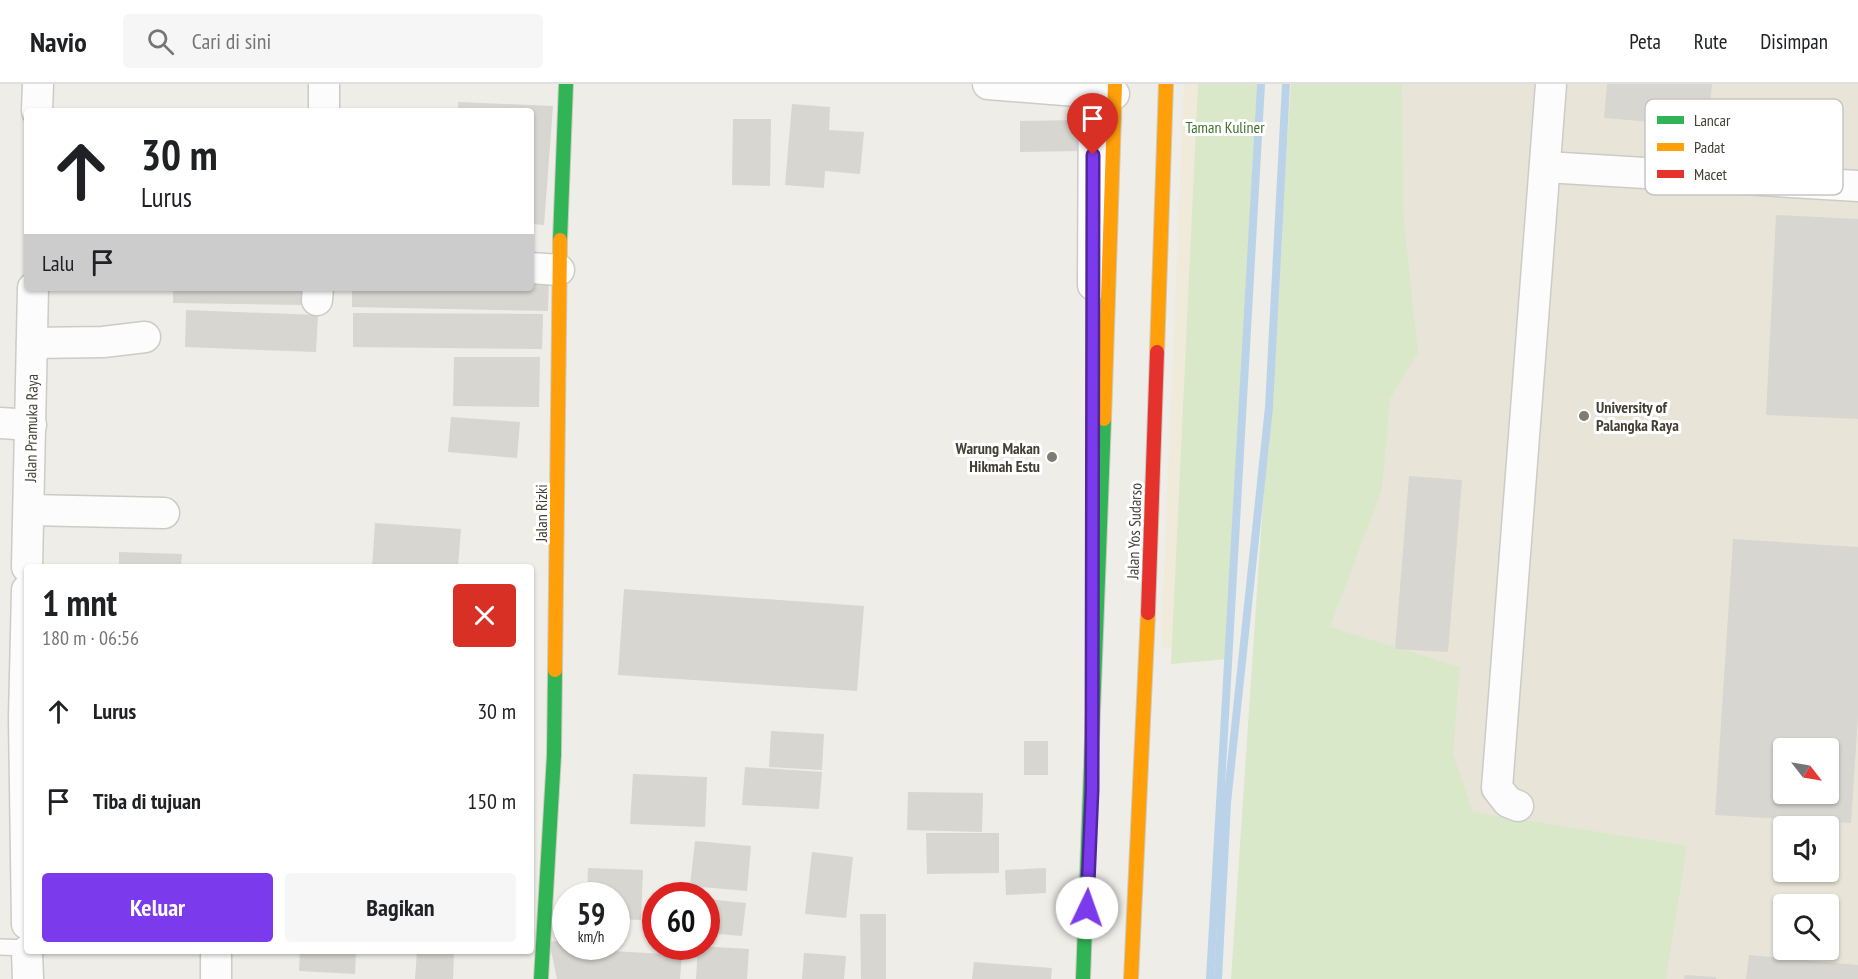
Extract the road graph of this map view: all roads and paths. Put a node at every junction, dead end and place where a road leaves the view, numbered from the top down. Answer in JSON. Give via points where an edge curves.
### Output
{"nodes":[{"id":1,"x":38,"y":84,"type":"edge"},
{"id":2,"x":324,"y":84,"type":"edge"},
{"id":3,"x":566,"y":84,"type":"edge"},
{"id":4,"x":988,"y":84,"type":"edge"},
{"id":5,"x":1166,"y":84,"type":"edge"},
{"id":6,"x":1551,"y":84,"type":"edge"},
{"id":7,"x":1108,"y":87,"type":"edge"},
{"id":8,"x":37,"y":108,"type":"edge"},
{"id":9,"x":324,"y":108,"type":"edge"},
{"id":10,"x":1546,"y":167,"type":"junction"},
{"id":11,"x":1645,"y":173,"type":"edge"},
{"id":12,"x":1843,"y":185,"type":"edge"},
{"id":13,"x":1858,"y":186,"type":"edge"},
{"id":14,"x":545,"y":269,"type":"edge"},
{"id":15,"x":33,"y":291,"type":"edge"},
{"id":16,"x":145,"y":337,"type":"dead end"},
{"id":17,"x":32,"y":343,"type":"junction"},
{"id":18,"x":0,"y":423,"type":"edge"},
{"id":19,"x":30,"y":425,"type":"junction"},
{"id":20,"x":29,"y":510,"type":"junction"},
{"id":21,"x":164,"y":513,"type":"dead end"},
{"id":22,"x":27,"y":564,"type":"edge"},
{"id":23,"x":24,"y":634,"type":"edge"},
{"id":24,"x":1126,"y":689,"type":"dead end"},
{"id":25,"x":1144,"y":691,"type":"junction"},
{"id":26,"x":19,"y":707,"type":"edge"},
{"id":27,"x":1092,"y":790,"type":"junction"},
{"id":28,"x":1518,"y":806,"type":"dead end"},
{"id":29,"x":24,"y":843,"type":"edge"},
{"id":30,"x":0,"y":947,"type":"edge"},
{"id":31,"x":24,"y":950,"type":"edge"},
{"id":32,"x":27,"y":954,"type":"edge"},
{"id":33,"x":216,"y":954,"type":"edge"},
{"id":34,"x":28,"y":979,"type":"edge"},
{"id":35,"x":216,"y":979,"type":"edge"},
{"id":36,"x":541,"y":979,"type":"edge"},
{"id":37,"x":1083,"y":979,"type":"edge"},
{"id":38,"x":1131,"y":979,"type":"edge"}],
"edges":[{"from":1,"to":8,"type":"street"},
{"from":2,"to":9,"type":"street"},
{"from":3,"to":14,"type":"main road","name":"Jalan Rizki"},
{"from":4,"to":7,"type":"street"},
{"from":5,"to":25,"type":"main road","name":"Jalan Yos Sudarso"},
{"from":6,"to":10,"type":"street"},
{"from":7,"to":27,"type":"street"},
{"from":7,"to":27,"type":"main road","name":"Jalan Yos Sudarso","via":[[1101,687]]},
{"from":10,"to":11,"type":"street"},
{"from":10,"to":28,"type":"street","via":[[1497,788],[1508,802]]},
{"from":12,"to":13,"type":"street"},
{"from":14,"to":36,"type":"main road","name":"Jalan Rizki","via":[[554,755]]},
{"from":15,"to":17,"type":"street","name":"Jalan Pramuka Raya"},
{"from":16,"to":17,"type":"street"},
{"from":17,"to":19,"type":"street","name":"Jalan Pramuka Raya"},
{"from":18,"to":19,"type":"street"},
{"from":19,"to":20,"type":"street","name":"Jalan Pramuka Raya"},
{"from":20,"to":21,"type":"street"},
{"from":20,"to":22,"type":"street","name":"Jalan Pramuka Raya"},
{"from":23,"to":26,"type":"street"},
{"from":24,"to":25,"type":"main road"},
{"from":25,"to":38,"type":"main road","name":"Jalan Yos Sudarso"},
{"from":26,"to":29,"type":"street"},
{"from":27,"to":37,"type":"main road","name":"Jalan Yos Sudarso"},
{"from":30,"to":31,"type":"lane"},
{"from":32,"to":34,"type":"street"},
{"from":33,"to":35,"type":"street"}]}
